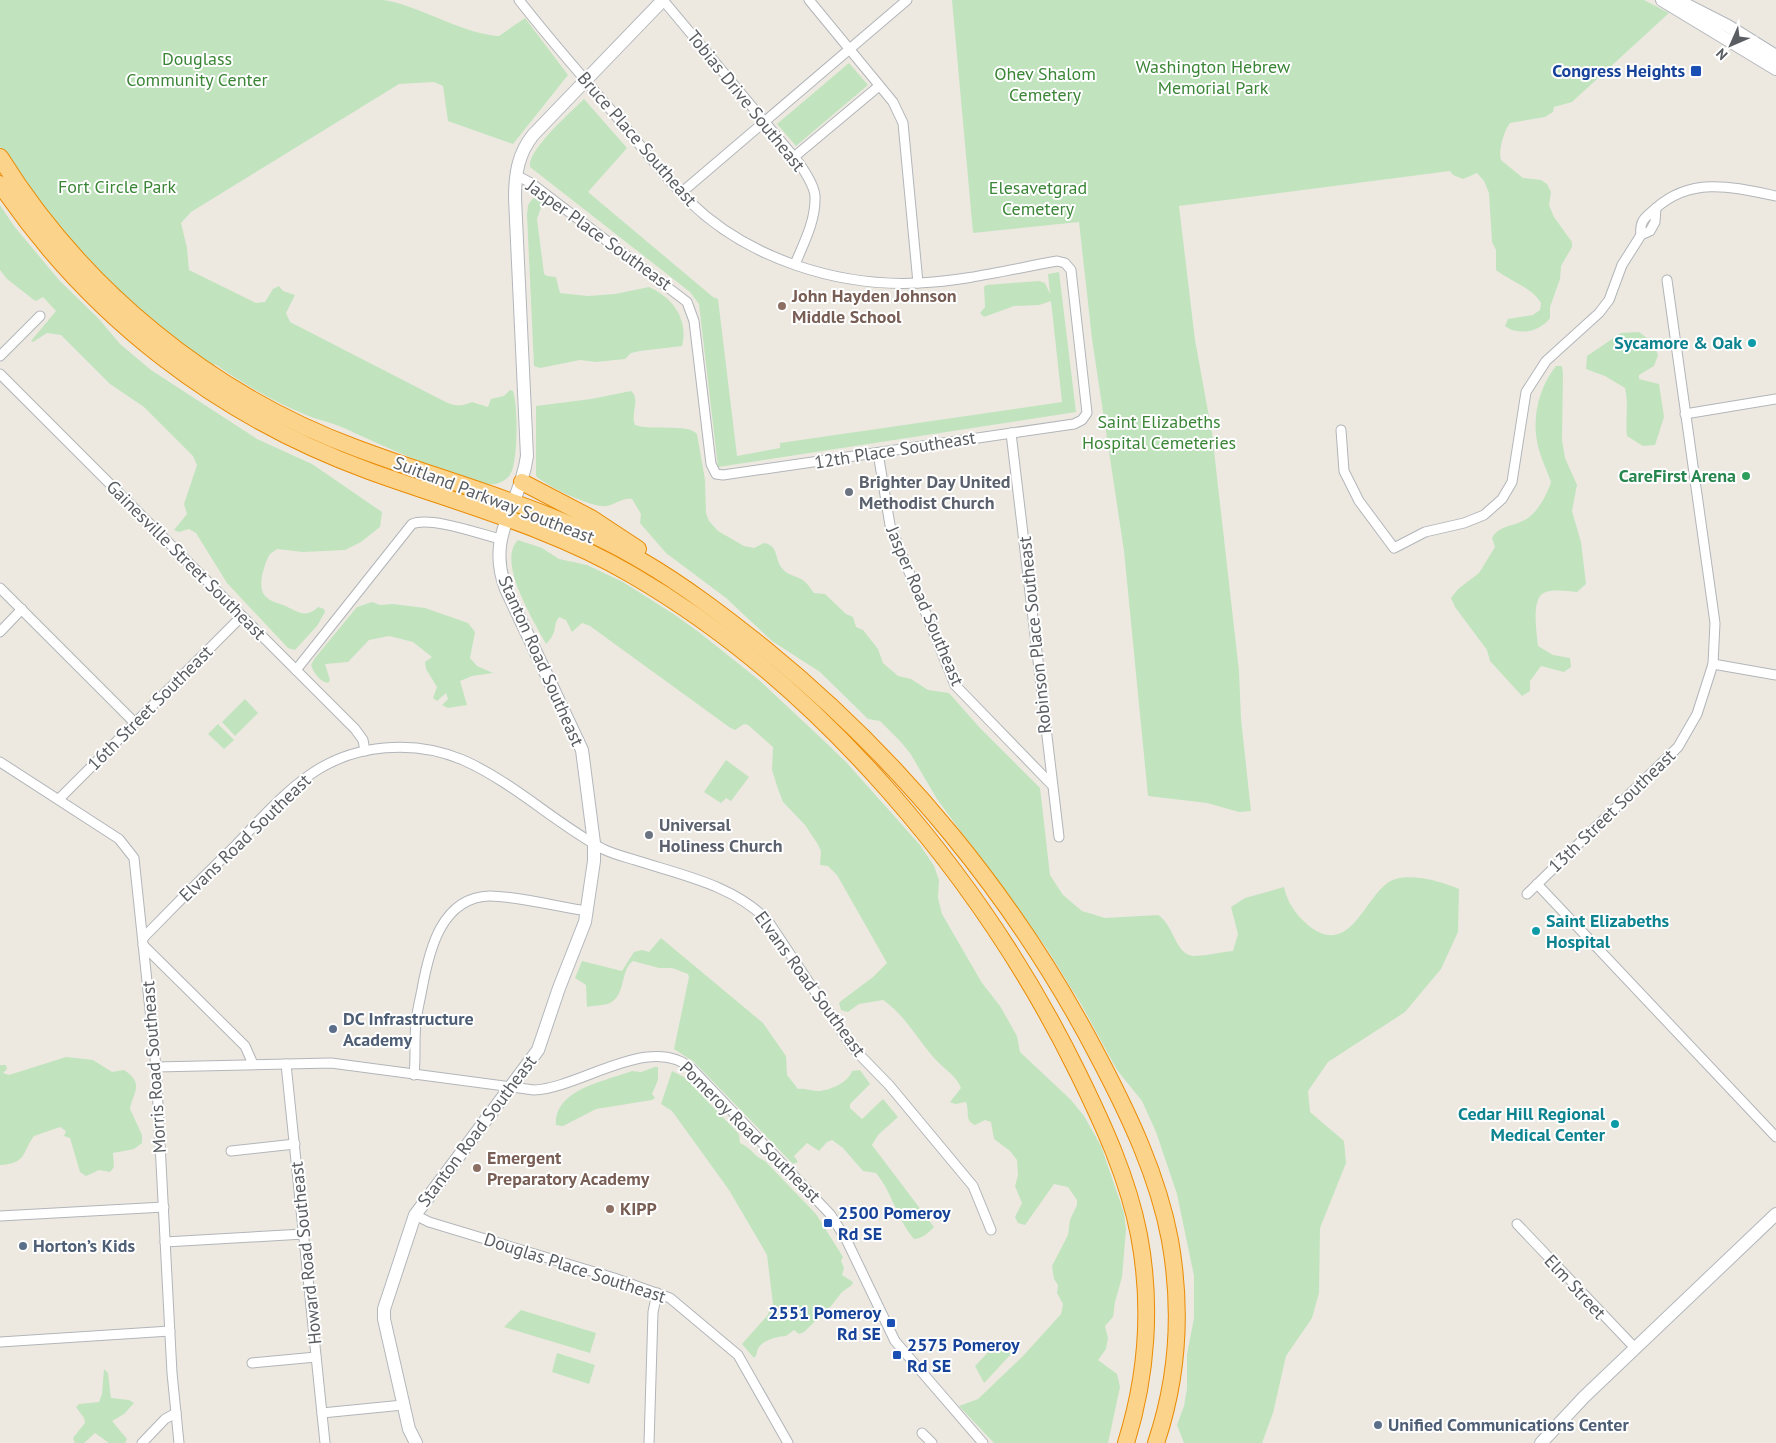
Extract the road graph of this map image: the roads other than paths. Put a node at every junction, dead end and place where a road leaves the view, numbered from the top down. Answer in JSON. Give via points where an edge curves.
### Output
{"nodes":[{"id":1,"x":519,"y":0,"type":"edge"},
{"id":2,"x":663,"y":0,"type":"edge"},
{"id":3,"x":809,"y":0,"type":"edge"},
{"id":4,"x":907,"y":0,"type":"edge"},
{"id":5,"x":1662,"y":0,"type":"edge"},
{"id":6,"x":1678,"y":0,"type":"edge"},
{"id":7,"x":849,"y":48,"type":"junction"},
{"id":8,"x":1775,"y":63,"type":"edge"},
{"id":9,"x":586,"y":80,"type":"junction"},
{"id":10,"x":879,"y":86,"type":"junction"},
{"id":11,"x":762,"y":121,"type":"junction"},
{"id":12,"x":0,"y":157,"type":"edge"},
{"id":13,"x":794,"y":157,"type":"junction"},
{"id":14,"x":516,"y":175,"type":"junction"},
{"id":15,"x":0,"y":184,"type":"edge"},
{"id":16,"x":681,"y":192,"type":"junction"},
{"id":17,"x":1776,"y":196,"type":"edge"},
{"id":18,"x":795,"y":264,"type":"junction"},
{"id":19,"x":1667,"y":280,"type":"dead end"},
{"id":20,"x":918,"y":283,"type":"junction"},
{"id":21,"x":40,"y":316,"type":"dead end"},
{"id":22,"x":0,"y":356,"type":"edge"},
{"id":23,"x":0,"y":374,"type":"edge"},
{"id":24,"x":1776,"y":399,"type":"edge"},
{"id":25,"x":1685,"y":414,"type":"junction"},
{"id":26,"x":1084,"y":418,"type":"joint"},
{"id":27,"x":1341,"y":430,"type":"dead end"},
{"id":28,"x":1011,"y":433,"type":"junction"},
{"id":29,"x":878,"y":453,"type":"junction"},
{"id":30,"x":711,"y":464,"type":"joint"},
{"id":31,"x":522,"y":482,"type":"junction"},
{"id":32,"x":514,"y":504,"type":"junction"},
{"id":33,"x":507,"y":519,"type":"junction"},
{"id":34,"x":500,"y":539,"type":"junction"},
{"id":35,"x":682,"y":586,"type":"junction"},
{"id":36,"x":0,"y":588,"type":"edge"},
{"id":37,"x":22,"y":609,"type":"junction"},
{"id":38,"x":242,"y":616,"type":"junction"},
{"id":39,"x":0,"y":632,"type":"edge"},
{"id":40,"x":1713,"y":664,"type":"junction"},
{"id":41,"x":296,"y":670,"type":"junction"},
{"id":42,"x":1776,"y":675,"type":"edge"},
{"id":43,"x":135,"y":723,"type":"junction"},
{"id":44,"x":365,"y":751,"type":"junction"},
{"id":45,"x":0,"y":762,"type":"edge"},
{"id":46,"x":1051,"y":784,"type":"junction"},
{"id":47,"x":59,"y":800,"type":"junction"},
{"id":48,"x":1059,"y":837,"type":"dead end"},
{"id":49,"x":594,"y":843,"type":"junction"},
{"id":50,"x":1537,"y":884,"type":"junction"},
{"id":51,"x":1527,"y":894,"type":"dead end"},
{"id":52,"x":587,"y":911,"type":"junction"},
{"id":53,"x":143,"y":941,"type":"junction"},
{"id":54,"x":253,"y":1064,"type":"junction"},
{"id":55,"x":286,"y":1064,"type":"junction"},
{"id":56,"x":156,"y":1067,"type":"junction"},
{"id":57,"x":414,"y":1075,"type":"junction"},
{"id":58,"x":510,"y":1088,"type":"junction"},
{"id":59,"x":1776,"y":1137,"type":"edge"},
{"id":60,"x":295,"y":1144,"type":"junction"},
{"id":61,"x":231,"y":1151,"type":"dead end"},
{"id":62,"x":164,"y":1207,"type":"junction"},
{"id":63,"x":1776,"y":1214,"type":"edge"},
{"id":64,"x":415,"y":1215,"type":"junction"},
{"id":65,"x":0,"y":1216,"type":"edge"},
{"id":66,"x":1517,"y":1224,"type":"dead end"},
{"id":67,"x":992,"y":1230,"type":"dead end"},
{"id":68,"x":304,"y":1234,"type":"junction"},
{"id":69,"x":165,"y":1242,"type":"junction"},
{"id":70,"x":657,"y":1293,"type":"junction"},
{"id":71,"x":170,"y":1331,"type":"junction"},
{"id":72,"x":0,"y":1342,"type":"edge"},
{"id":73,"x":1635,"y":1348,"type":"junction"},
{"id":74,"x":316,"y":1357,"type":"junction"},
{"id":75,"x":252,"y":1363,"type":"dead end"},
{"id":76,"x":403,"y":1404,"type":"junction"},
{"id":77,"x":176,"y":1413,"type":"junction"},
{"id":78,"x":322,"y":1413,"type":"junction"},
{"id":79,"x":922,"y":1433,"type":"dead end"},
{"id":80,"x":142,"y":1443,"type":"edge"},
{"id":81,"x":179,"y":1443,"type":"edge"},
{"id":82,"x":325,"y":1443,"type":"edge"},
{"id":83,"x":416,"y":1443,"type":"edge"},
{"id":84,"x":649,"y":1443,"type":"edge"},
{"id":85,"x":788,"y":1443,"type":"edge"},
{"id":86,"x":932,"y":1443,"type":"edge"},
{"id":87,"x":983,"y":1443,"type":"edge"},
{"id":88,"x":1126,"y":1443,"type":"edge"},
{"id":89,"x":1156,"y":1443,"type":"edge"},
{"id":90,"x":1541,"y":1443,"type":"edge"}],
"edges":[{"from":1,"to":9,"type":"street","name":"Bruce Place Southeast"},
{"from":2,"to":9,"type":"street","name":"Stanton Road Southeast"},
{"from":2,"to":11,"type":"street","name":"Tobias Drive Southeast"},
{"from":3,"to":7,"type":"street"},
{"from":4,"to":7,"type":"street"},
{"from":5,"to":8,"type":"street"},
{"from":6,"to":8,"type":"street","via":[[1728,26]]},
{"from":7,"to":10,"type":"street"},
{"from":7,"to":11,"type":"street"},
{"from":9,"to":14,"type":"street","name":"Stanton Road Southeast","via":[[527,142],[519,158]]},
{"from":9,"to":16,"type":"street","name":"Bruce Place Southeast"},
{"from":10,"to":13,"type":"street"},
{"from":10,"to":20,"type":"street","via":[[904,123]]},
{"from":11,"to":13,"type":"street","name":"Tobias Drive Southeast"},
{"from":11,"to":16,"type":"street"},
{"from":12,"to":32,"type":"highway","name":"Suitland Parkway Southeast","via":[[49,226],[103,285],[159,336],[216,378],[334,440]]},
{"from":13,"to":18,"type":"street","name":"Tobias Drive Southeast","via":[[815,194],[812,224]]},
{"from":14,"to":30,"type":"street","name":"Jasper Place Southeast","via":[[531,182],[689,305],[694,321]]},
{"from":14,"to":31,"type":"street","name":"Stanton Road Southeast","via":[[527,446]]},
{"from":15,"to":33,"type":"highway","name":"Suitland Parkway Southeast","via":[[54,255],[105,309],[163,359],[220,399],[328,455]]},
{"from":16,"to":18,"type":"street","name":"Bruce Place Southeast","via":[[724,229]]},
{"from":17,"to":27,"type":"street","via":[[1710,185],[1677,194],[1656,208],[1656,222],[1650,231],[1641,235],[1622,265],[1609,300],[1546,361],[1526,392],[1512,482],[1502,499],[1484,515],[1424,532],[1394,548],[1359,501],[1344,471]]},
{"from":18,"to":20,"type":"street","name":"Bruce Place Southeast","via":[[853,279]]},
{"from":19,"to":25,"type":"street","name":"13th Street Southeast"},
{"from":20,"to":26,"type":"street","name":"Bruce Place Southeast","via":[[1057,261],[1067,264],[1071,270],[1087,409]]},
{"from":21,"to":22,"type":"street"},
{"from":23,"to":38,"type":"street","name":"Gainesville Street Southeast"},
{"from":24,"to":25,"type":"street"},
{"from":25,"to":40,"type":"street","name":"13th Street Southeast","via":[[1715,623]]},
{"from":26,"to":28,"type":"street","name":"12th Place Southeast","via":[[1074,424]]},
{"from":28,"to":29,"type":"street","name":"12th Place Southeast"},
{"from":28,"to":46,"type":"street","name":"Robinson Place Southeast"},
{"from":29,"to":30,"type":"street","name":"12th Place Southeast","via":[[723,475],[714,471]]},
{"from":29,"to":46,"type":"street","name":"Jasper Road Southeast","via":[[888,522],[955,685]]},
{"from":31,"to":32,"type":"street","name":"Stanton Road Southeast"},
{"from":31,"to":35,"type":"highway","via":[[614,532]]},
{"from":32,"to":33,"type":"street","name":"Stanton Road Southeast"},
{"from":32,"to":35,"type":"highway","name":"Suitland Parkway Southeast","via":[[591,534],[635,556]]},
{"from":33,"to":34,"type":"street","name":"Stanton Road Southeast"},
{"from":33,"to":88,"type":"highway","name":"Suitland Parkway Southeast","via":[[627,571],[690,612],[753,661],[814,715],[873,775],[924,834],[985,914],[1065,1048],[1103,1126],[1132,1208],[1143,1265],[1146,1326],[1140,1386]]},
{"from":34,"to":41,"type":"street","via":[[458,527],[420,521],[412,524]]},
{"from":34,"to":49,"type":"street","name":"Stanton Road Southeast","via":[[498,564],[506,589],[580,746]]},
{"from":35,"to":89,"type":"highway","name":"Suitland Parkway Southeast","via":[[801,679],[921,798],[1013,915],[1090,1040],[1144,1155],[1171,1244],[1177,1306],[1175,1357]]},
{"from":36,"to":37,"type":"street"},
{"from":37,"to":39,"type":"street"},
{"from":37,"to":43,"type":"street"},
{"from":38,"to":41,"type":"street","name":"Gainesville Street Southeast"},
{"from":38,"to":43,"type":"street","name":"16th Street Southeast"},
{"from":40,"to":42,"type":"street"},
{"from":40,"to":50,"type":"street","name":"13th Street Southeast","via":[[1697,714],[1678,747]]},
{"from":41,"to":44,"type":"street","name":"Gainesville Street Southeast","via":[[357,732]]},
{"from":43,"to":47,"type":"street","name":"16th Street Southeast"},
{"from":44,"to":49,"type":"street","name":"Elvans Road Southeast","via":[[387,747],[411,748],[459,758]]},
{"from":44,"to":53,"type":"street","name":"Elvans Road Southeast","via":[[325,766],[293,788]]},
{"from":45,"to":47,"type":"street","name":"Morris Road Southeast"},
{"from":46,"to":48,"type":"street","name":"Robinson Place Southeast"},
{"from":47,"to":53,"type":"street","name":"Morris Road Southeast","via":[[120,839],[130,850],[134,858]]},
{"from":49,"to":52,"type":"street","name":"Stanton Road Southeast"},
{"from":49,"to":67,"type":"street","name":"Elvans Road Southeast","via":[[605,850],[737,896],[762,915],[852,1047],[889,1085],[973,1186]]},
{"from":50,"to":51,"type":"street","name":"13th Street Southeast"},
{"from":50,"to":59,"type":"street"},
{"from":52,"to":57,"type":"street","via":[[489,896],[465,902],[447,917],[427,963],[416,1022]]},
{"from":52,"to":58,"type":"street","name":"Stanton Road Southeast","via":[[582,934],[558,988],[538,1050]]},
{"from":53,"to":54,"type":"street","via":[[244,1046]]},
{"from":53,"to":56,"type":"street","name":"Morris Road Southeast"},
{"from":54,"to":55,"type":"street","name":"Pomeroy Road Southeast"},
{"from":54,"to":56,"type":"street","name":"Pomeroy Road Southeast"},
{"from":55,"to":57,"type":"street","name":"Pomeroy Road Southeast","via":[[331,1063]]},
{"from":55,"to":60,"type":"street","name":"Howard Road Southeast"},
{"from":56,"to":62,"type":"street","name":"Morris Road Southeast"},
{"from":57,"to":58,"type":"street","name":"Pomeroy Road Southeast"},
{"from":58,"to":64,"type":"street","name":"Stanton Road Southeast"},
{"from":58,"to":87,"type":"street","name":"Pomeroy Road Southeast","via":[[551,1088],[648,1056],[664,1056],[685,1064],[830,1214],[846,1239],[895,1342]]},
{"from":60,"to":61,"type":"street"},
{"from":60,"to":68,"type":"street","name":"Howard Road Southeast"},
{"from":62,"to":65,"type":"street"},
{"from":62,"to":69,"type":"street","name":"Morris Road Southeast"},
{"from":63,"to":73,"type":"street"},
{"from":64,"to":70,"type":"street","name":"Douglas Place Southeast"},
{"from":64,"to":76,"type":"street","name":"Stanton Road Southeast","via":[[383,1313]]},
{"from":66,"to":73,"type":"street","name":"Elm Street"},
{"from":68,"to":69,"type":"street"},
{"from":68,"to":74,"type":"street","name":"Howard Road Southeast"},
{"from":69,"to":71,"type":"street","name":"Morris Road Southeast"},
{"from":70,"to":84,"type":"street","via":[[653,1312]]},
{"from":70,"to":85,"type":"street","name":"Douglas Place Southeast","via":[[674,1301],[734,1351]]},
{"from":71,"to":72,"type":"street"},
{"from":71,"to":77,"type":"street","name":"Morris Road Southeast"},
{"from":73,"to":90,"type":"street"},
{"from":74,"to":75,"type":"street"},
{"from":74,"to":78,"type":"street","name":"Howard Road Southeast"},
{"from":76,"to":78,"type":"street"},
{"from":76,"to":83,"type":"street","name":"Stanton Road Southeast"},
{"from":77,"to":80,"type":"street","via":[[165,1419]]},
{"from":77,"to":81,"type":"street","name":"Morris Road Southeast"},
{"from":78,"to":82,"type":"street","name":"Howard Road Southeast"},
{"from":79,"to":86,"type":"street"}]}
